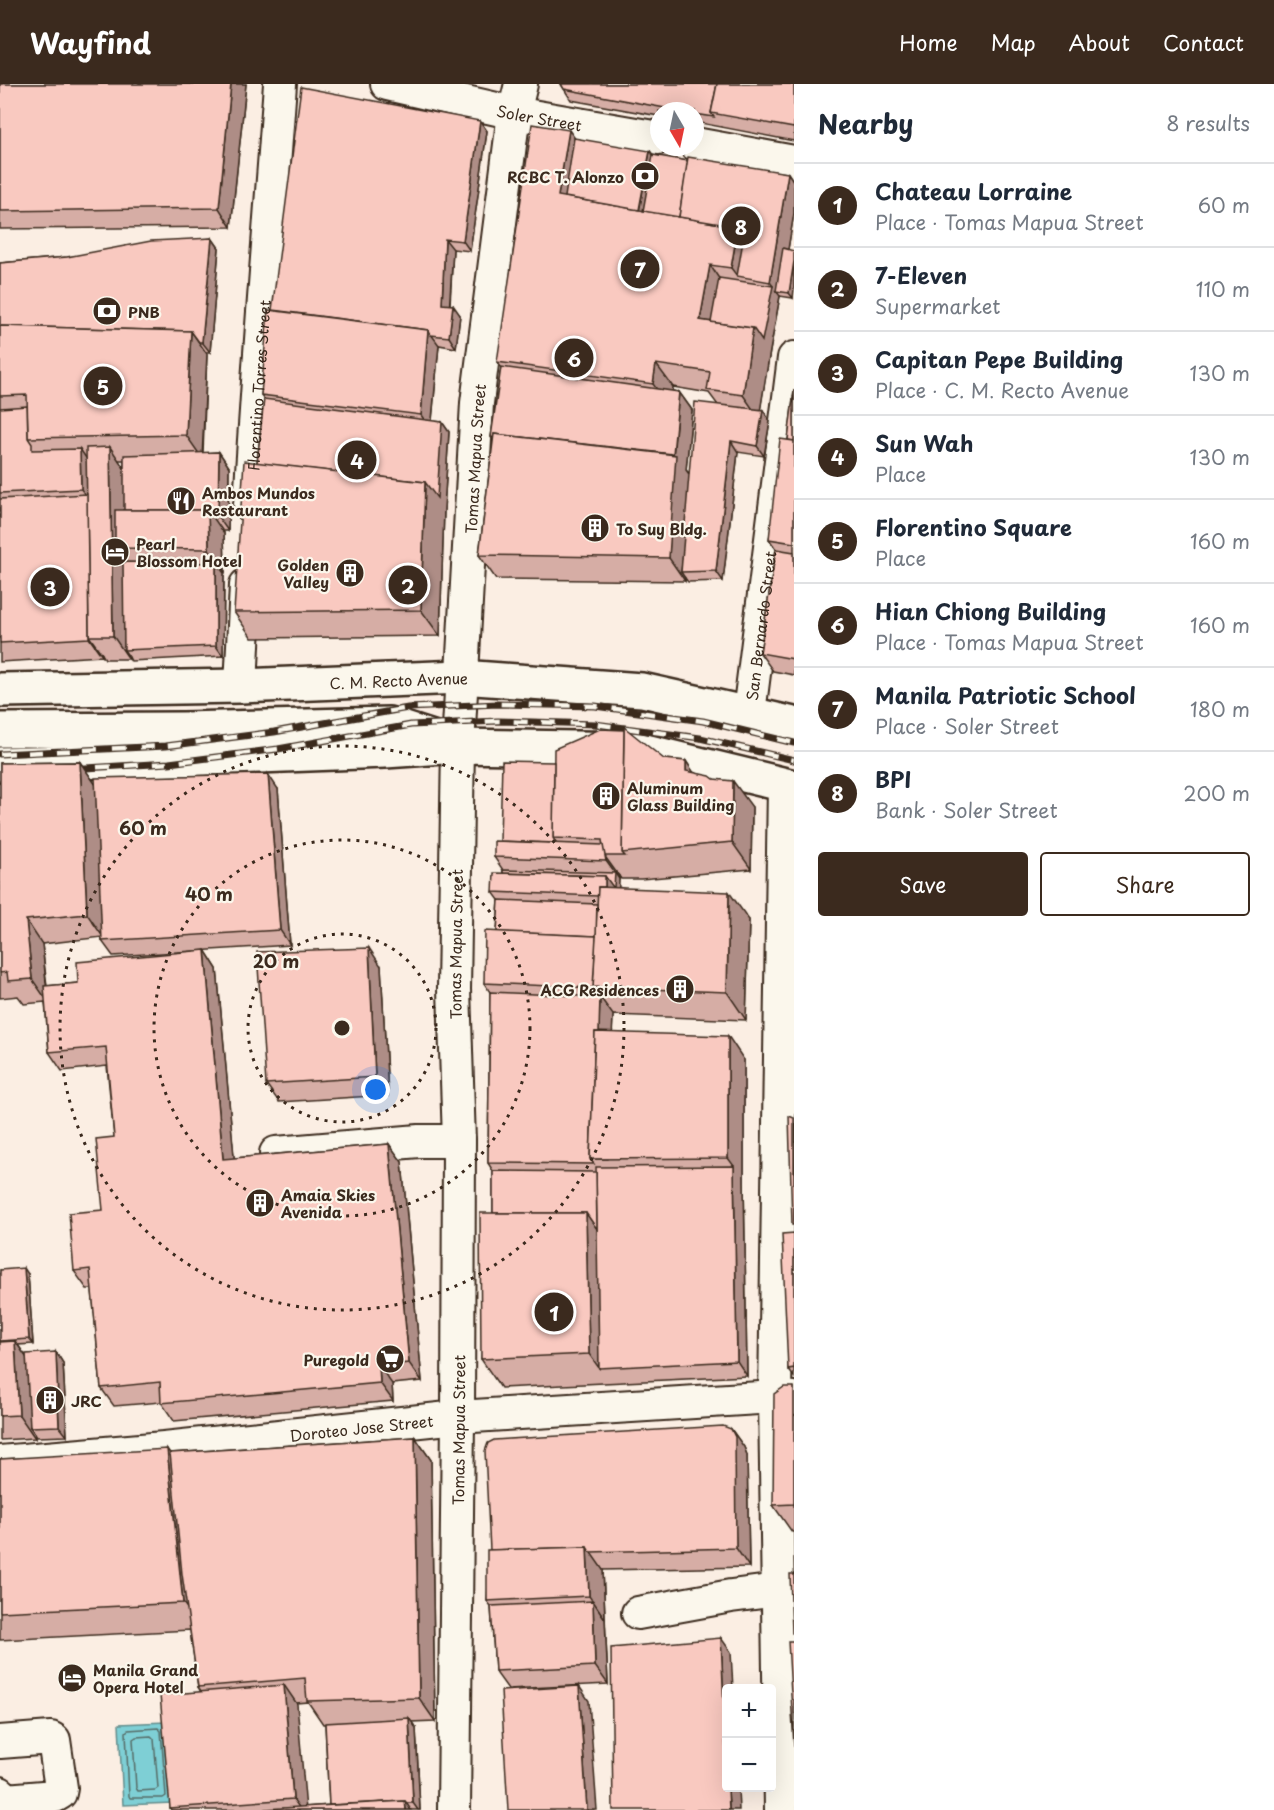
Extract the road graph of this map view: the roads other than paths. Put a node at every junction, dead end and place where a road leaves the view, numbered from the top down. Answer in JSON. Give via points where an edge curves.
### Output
{"nodes":[{"id":1,"x":280,"y":84,"type":"edge"},
{"id":2,"x":387,"y":84,"type":"edge"},
{"id":3,"x":517,"y":98,"type":"edge"},
{"id":4,"x":650,"y":135,"type":"edge"},
{"id":5,"x":704,"y":146,"type":"edge"},
{"id":6,"x":794,"y":162,"type":"edge"},
{"id":7,"x":794,"y":358,"type":"edge"},
{"id":8,"x":461,"y":677,"type":"junction"},
{"id":9,"x":241,"y":686,"type":"junction"},
{"id":10,"x":0,"y":690,"type":"edge"},
{"id":11,"x":749,"y":713,"type":"junction"},
{"id":12,"x":794,"y":724,"type":"edge"},
{"id":13,"x":0,"y":730,"type":"edge"},
{"id":14,"x":458,"y":746,"type":"junction"},
{"id":15,"x":0,"y":764,"type":"edge"},
{"id":16,"x":789,"y":786,"type":"edge"},
{"id":17,"x":459,"y":1141,"type":"junction"},
{"id":18,"x":276,"y":1153,"type":"edge"},
{"id":19,"x":785,"y":1398,"type":"edge"},
{"id":20,"x":458,"y":1417,"type":"junction"},
{"id":21,"x":0,"y":1462,"type":"edge"},
{"id":22,"x":778,"y":1590,"type":"junction"},
{"id":23,"x":638,"y":1613,"type":"dead end"},
{"id":24,"x":0,"y":1742,"type":"edge"},
{"id":25,"x":0,"y":1793,"type":"edge"},
{"id":26,"x":454,"y":1810,"type":"edge"},
{"id":27,"x":781,"y":1810,"type":"edge"}],
"edges":[{"from":1,"to":9,"type":"street","name":"Florentino Torres Street","via":[[257,381]]},
{"from":2,"to":3,"type":"street","name":"Soler Street"},
{"from":3,"to":4,"type":"street","name":"Soler Street"},
{"from":3,"to":8,"type":"street","name":"Tomas Mapua Street","via":[[477,403]]},
{"from":5,"to":6,"type":"street"},
{"from":7,"to":11,"type":"street","name":"San Bernardo Street"},
{"from":8,"to":9,"type":"main road","name":"C. M. Recto Avenue"},
{"from":8,"to":11,"type":"main road","name":"C. M. Recto Avenue","via":[[642,690]]},
{"from":8,"to":14,"type":"street","name":"Tomas Mapua Street"},
{"from":9,"to":10,"type":"main road","name":"C. M. Recto Avenue"},
{"from":11,"to":12,"type":"main road","name":"C. M. Recto Avenue"},
{"from":13,"to":14,"type":"main road","via":[[389,724]]},
{"from":14,"to":15,"type":"main road"},
{"from":14,"to":16,"type":"main road","via":[[636,749]]},
{"from":14,"to":17,"type":"street","name":"Tomas Mapua Street","via":[[454,988]]},
{"from":16,"to":19,"type":"street"},
{"from":17,"to":18,"type":"street"},
{"from":17,"to":20,"type":"street","name":"Tomas Mapua Street"},
{"from":19,"to":20,"type":"street","name":"Doroteo Jose Street"},
{"from":19,"to":22,"type":"street"},
{"from":20,"to":21,"type":"street","name":"Doroteo Jose Street"},
{"from":20,"to":26,"type":"street","name":"Tomas Mapua Street"},
{"from":22,"to":23,"type":"street"},
{"from":22,"to":27,"type":"street"},
{"from":24,"to":25,"type":"street","via":[[54,1740],[61,1788],[55,1796],[6,1800]]}]}
